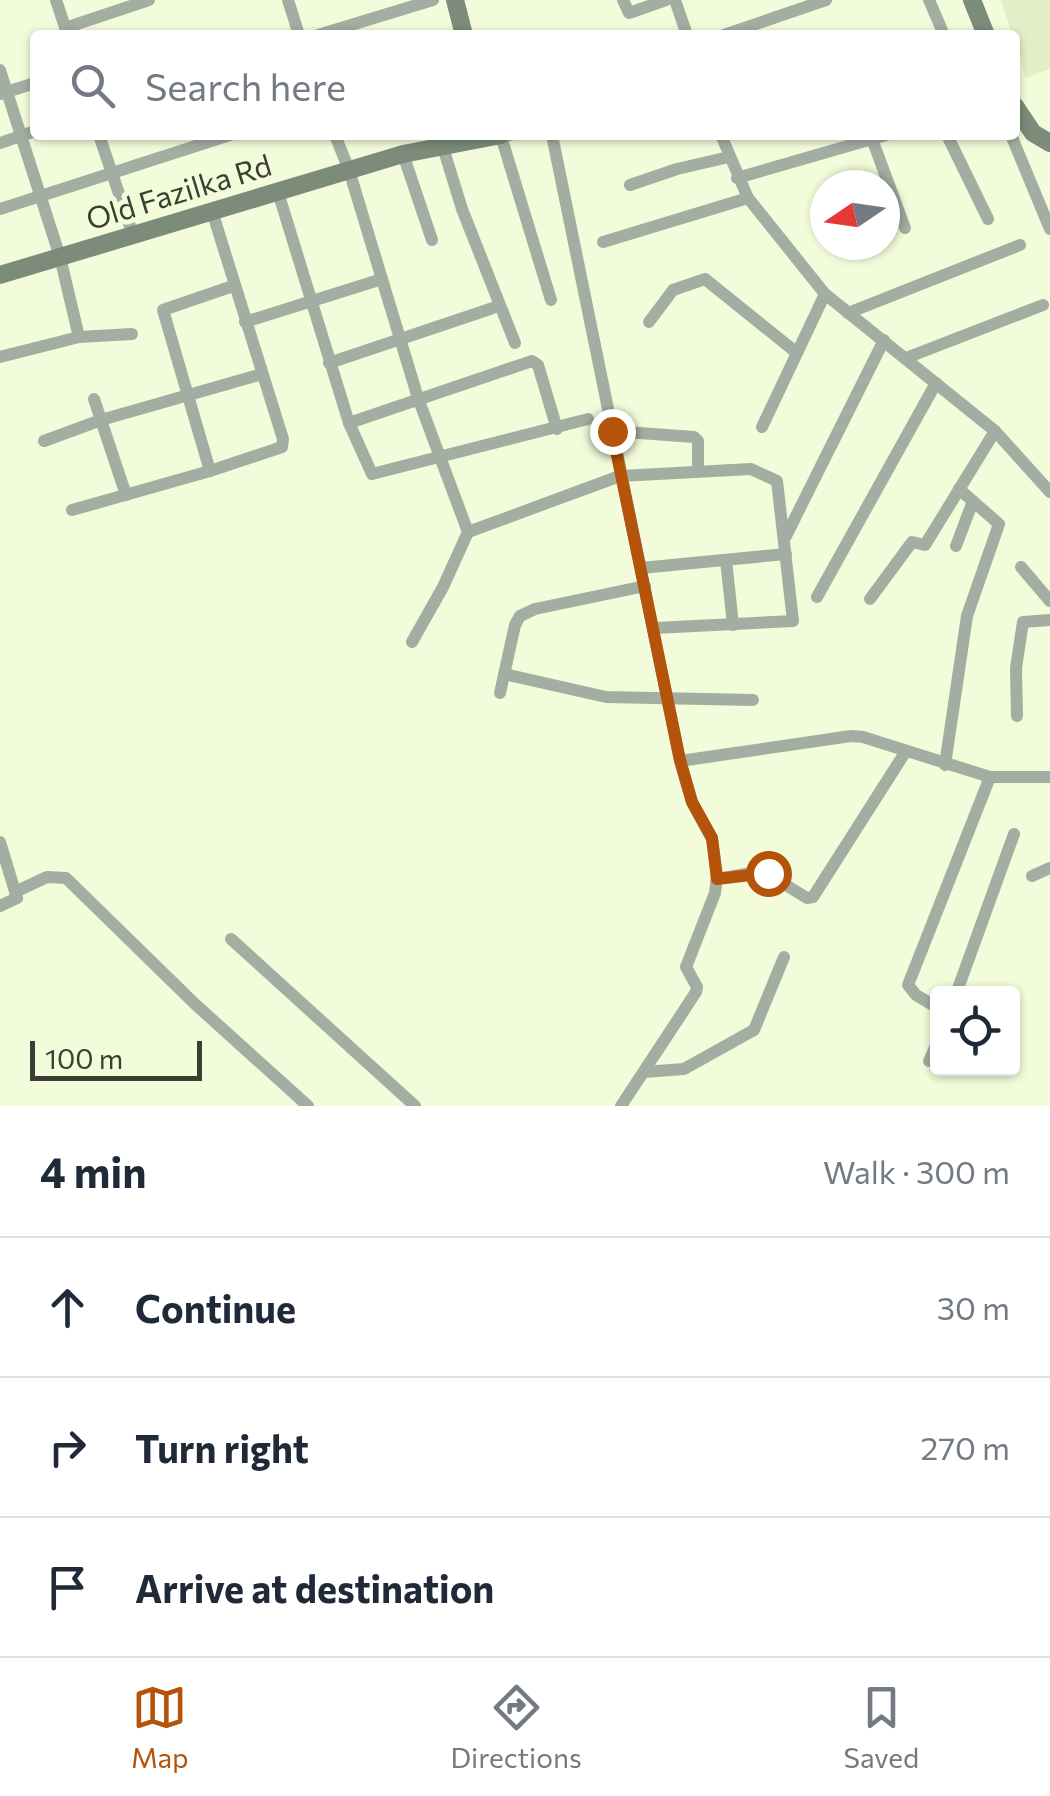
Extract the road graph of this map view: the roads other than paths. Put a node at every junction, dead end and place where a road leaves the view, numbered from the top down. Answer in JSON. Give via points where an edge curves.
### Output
{"nodes":[{"id":1,"x":56,"y":0,"type":"edge"},
{"id":2,"x":149,"y":0,"type":"edge"},
{"id":3,"x":288,"y":0,"type":"edge"},
{"id":4,"x":433,"y":0,"type":"edge"},
{"id":5,"x":623,"y":0,"type":"edge"},
{"id":6,"x":666,"y":0,"type":"edge"},
{"id":7,"x":675,"y":0,"type":"edge"},
{"id":8,"x":826,"y":0,"type":"edge"},
{"id":9,"x":929,"y":0,"type":"edge"},
{"id":10,"x":972,"y":0,"type":"edge"},
{"id":11,"x":461,"y":2,"type":"edge"},
{"id":12,"x":66,"y":30,"type":"edge"},
{"id":13,"x":72,"y":30,"type":"edge"},
{"id":14,"x":298,"y":30,"type":"edge"},
{"id":15,"x":334,"y":30,"type":"edge"},
{"id":16,"x":464,"y":30,"type":"edge"},
{"id":17,"x":473,"y":30,"type":"edge"},
{"id":18,"x":685,"y":30,"type":"edge"},
{"id":19,"x":739,"y":30,"type":"edge"},
{"id":20,"x":941,"y":30,"type":"edge"},
{"id":21,"x":984,"y":30,"type":"edge"},
{"id":22,"x":0,"y":70,"type":"edge"},
{"id":23,"x":30,"y":85,"type":"edge"},
{"id":24,"x":4,"y":93,"type":"edge"},
{"id":25,"x":1020,"y":114,"type":"edge"},
{"id":26,"x":1020,"y":126,"type":"edge"},
{"id":27,"x":1033,"y":133,"type":"junction"},
{"id":28,"x":28,"y":134,"type":"edge"},
{"id":29,"x":101,"y":140,"type":"edge"},
{"id":30,"x":215,"y":140,"type":"edge"},
{"id":31,"x":337,"y":140,"type":"edge"},
{"id":32,"x":470,"y":140,"type":"edge"},
{"id":33,"x":499,"y":140,"type":"edge"},
{"id":34,"x":553,"y":140,"type":"edge"},
{"id":35,"x":724,"y":140,"type":"edge"},
{"id":36,"x":869,"y":140,"type":"edge"},
{"id":37,"x":880,"y":140,"type":"edge"},
{"id":38,"x":949,"y":140,"type":"edge"},
{"id":39,"x":1014,"y":140,"type":"edge"},
{"id":40,"x":0,"y":143,"type":"edge"},
{"id":41,"x":442,"y":144,"type":"junction"},
{"id":42,"x":1050,"y":144,"type":"edge"},
{"id":43,"x":404,"y":154,"type":"junction"},
{"id":44,"x":730,"y":157,"type":"junction"},
{"id":45,"x":350,"y":170,"type":"junction"},
{"id":46,"x":112,"y":174,"type":"junction"},
{"id":47,"x":737,"y":178,"type":"junction"},
{"id":48,"x":630,"y":185,"type":"dead end"},
{"id":49,"x":278,"y":192,"type":"junction"},
{"id":50,"x":40,"y":196,"type":"junction"},
{"id":51,"x":748,"y":198,"type":"junction"},
{"id":52,"x":0,"y":209,"type":"edge"},
{"id":53,"x":212,"y":211,"type":"junction"},
{"id":54,"x":988,"y":219,"type":"dead end"},
{"id":55,"x":905,"y":228,"type":"dead end"},
{"id":56,"x":1050,"y":229,"type":"edge"},
{"id":57,"x":132,"y":235,"type":"junction"},
{"id":58,"x":432,"y":240,"type":"dead end"},
{"id":59,"x":603,"y":242,"type":"dead end"},
{"id":60,"x":1020,"y":245,"type":"dead end"},
{"id":61,"x":60,"y":257,"type":"junction"},
{"id":62,"x":0,"y":275,"type":"edge"},
{"id":63,"x":382,"y":279,"type":"junction"},
{"id":64,"x":233,"y":286,"type":"junction"},
{"id":65,"x":824,"y":294,"type":"junction"},
{"id":66,"x":311,"y":300,"type":"junction"},
{"id":67,"x":551,"y":300,"type":"dead end"},
{"id":68,"x":1043,"y":306,"type":"dead end"},
{"id":69,"x":493,"y":308,"type":"dead end"},
{"id":70,"x":848,"y":313,"type":"junction"},
{"id":71,"x":245,"y":322,"type":"junction"},
{"id":72,"x":649,"y":322,"type":"dead end"},
{"id":73,"x":132,"y":334,"type":"dead end"},
{"id":74,"x":80,"y":337,"type":"junction"},
{"id":75,"x":400,"y":340,"type":"junction"},
{"id":76,"x":884,"y":340,"type":"junction"},
{"id":77,"x":516,"y":343,"type":"dead end"},
{"id":78,"x":797,"y":353,"type":"junction"},
{"id":79,"x":0,"y":357,"type":"edge"},
{"id":80,"x":906,"y":358,"type":"junction"},
{"id":81,"x":330,"y":362,"type":"junction"},
{"id":82,"x":262,"y":374,"type":"junction"},
{"id":83,"x":936,"y":383,"type":"junction"},
{"id":84,"x":188,"y":395,"type":"junction"},
{"id":85,"x":418,"y":398,"type":"junction"},
{"id":86,"x":94,"y":399,"type":"dead end"},
{"id":87,"x":588,"y":419,"type":"dead end"},
{"id":88,"x":102,"y":420,"type":"junction"},
{"id":89,"x":350,"y":423,"type":"junction"},
{"id":90,"x":762,"y":427,"type":"dead end"},
{"id":91,"x":557,"y":429,"type":"junction"},
{"id":92,"x":612,"y":431,"type":"junction"},
{"id":93,"x":995,"y":432,"type":"junction"},
{"id":94,"x":44,"y":441,"type":"dead end"},
{"id":95,"x":441,"y":458,"type":"junction"},
{"id":96,"x":210,"y":471,"type":"junction"},
{"id":97,"x":698,"y":471,"type":"junction"},
{"id":98,"x":620,"y":476,"type":"junction"},
{"id":99,"x":958,"y":489,"type":"junction"},
{"id":100,"x":1050,"y":492,"type":"edge"},
{"id":101,"x":126,"y":495,"type":"junction"},
{"id":102,"x":973,"y":501,"type":"junction"},
{"id":103,"x":72,"y":510,"type":"dead end"},
{"id":104,"x":468,"y":532,"type":"junction"},
{"id":105,"x":784,"y":538,"type":"junction"},
{"id":106,"x":956,"y":546,"type":"dead end"},
{"id":107,"x":786,"y":554,"type":"junction"},
{"id":108,"x":726,"y":560,"type":"junction"},
{"id":109,"x":1021,"y":567,"type":"dead end"},
{"id":110,"x":641,"y":568,"type":"junction"},
{"id":111,"x":646,"y":586,"type":"junction"},
{"id":112,"x":817,"y":597,"type":"dead end"},
{"id":113,"x":870,"y":599,"type":"dead end"},
{"id":114,"x":1050,"y":601,"type":"edge"},
{"id":115,"x":1050,"y":620,"type":"edge"},
{"id":116,"x":733,"y":624,"type":"junction"},
{"id":117,"x":655,"y":628,"type":"junction"},
{"id":118,"x":412,"y":642,"type":"dead end"},
{"id":119,"x":504,"y":674,"type":"junction"},
{"id":120,"x":500,"y":693,"type":"dead end"},
{"id":121,"x":668,"y":698,"type":"junction"},
{"id":122,"x":752,"y":700,"type":"dead end"},
{"id":123,"x":1017,"y":716,"type":"dead end"},
{"id":124,"x":906,"y":751,"type":"junction"},
{"id":125,"x":680,"y":760,"type":"junction"},
{"id":126,"x":946,"y":765,"type":"junction"},
{"id":127,"x":990,"y":777,"type":"junction"},
{"id":128,"x":1050,"y":777,"type":"edge"},
{"id":129,"x":1014,"y":834,"type":"dead end"},
{"id":130,"x":0,"y":842,"type":"edge"},
{"id":131,"x":1050,"y":868,"type":"edge"},
{"id":132,"x":1032,"y":876,"type":"dead end"},
{"id":133,"x":717,"y":879,"type":"junction"},
{"id":134,"x":15,"y":892,"type":"junction"},
{"id":135,"x":0,"y":906,"type":"edge"},
{"id":136,"x":231,"y":939,"type":"dead end"},
{"id":137,"x":784,"y":957,"type":"dead end"},
{"id":138,"x":959,"y":986,"type":"edge"},
{"id":139,"x":930,"y":1003,"type":"edge"},
{"id":140,"x":644,"y":1072,"type":"junction"},
{"id":141,"x":308,"y":1106,"type":"edge"},
{"id":142,"x":415,"y":1106,"type":"edge"},
{"id":143,"x":621,"y":1106,"type":"edge"}],
"edges":[{"from":1,"to":12,"type":"street"},
{"from":2,"to":13,"type":"street"},
{"from":3,"to":14,"type":"street"},
{"from":4,"to":15,"type":"street"},
{"from":5,"to":6,"type":"street","via":[[629,13]]},
{"from":7,"to":18,"type":"street"},
{"from":8,"to":19,"type":"street"},
{"from":9,"to":20,"type":"street"},
{"from":10,"to":21,"type":"main road"},
{"from":11,"to":16,"type":"main road"},
{"from":11,"to":17,"type":"main road"},
{"from":22,"to":24,"type":"street"},
{"from":23,"to":24,"type":"street"},
{"from":24,"to":28,"type":"street"},
{"from":25,"to":27,"type":"main road"},
{"from":26,"to":27,"type":"street"},
{"from":27,"to":42,"type":"main road"},
{"from":28,"to":40,"type":"street"},
{"from":28,"to":50,"type":"street"},
{"from":29,"to":46,"type":"street"},
{"from":30,"to":46,"type":"street"},
{"from":31,"to":45,"type":"street"},
{"from":32,"to":41,"type":"main road","name":"Old Fazilka Rd"},
{"from":33,"to":67,"type":"street"},
{"from":34,"to":92,"type":"street"},
{"from":35,"to":44,"type":"street"},
{"from":36,"to":47,"type":"street"},
{"from":37,"to":55,"type":"street"},
{"from":38,"to":54,"type":"street"},
{"from":39,"to":56,"type":"street"},
{"from":41,"to":43,"type":"main road","name":"Old Fazilka Rd"},
{"from":41,"to":77,"type":"street"},
{"from":43,"to":45,"type":"main road","name":"Old Fazilka Rd"},
{"from":43,"to":58,"type":"street"},
{"from":44,"to":47,"type":"street"},
{"from":44,"to":48,"type":"street"},
{"from":45,"to":49,"type":"main road","name":"Old Fazilka Rd"},
{"from":45,"to":63,"type":"street"},
{"from":46,"to":50,"type":"street"},
{"from":46,"to":57,"type":"street"},
{"from":47,"to":51,"type":"street"},
{"from":49,"to":53,"type":"main road","name":"Old Fazilka Rd"},
{"from":49,"to":66,"type":"street"},
{"from":50,"to":52,"type":"street"},
{"from":50,"to":61,"type":"street"},
{"from":51,"to":59,"type":"street"},
{"from":51,"to":65,"type":"street"},
{"from":53,"to":57,"type":"main road","name":"Old Fazilka Rd"},
{"from":53,"to":64,"type":"street"},
{"from":57,"to":61,"type":"main road","name":"Old Fazilka Rd"},
{"from":60,"to":70,"type":"street"},
{"from":61,"to":62,"type":"main road","name":"Old Fazilka Rd"},
{"from":61,"to":74,"type":"street"},
{"from":63,"to":66,"type":"street"},
{"from":63,"to":75,"type":"street"},
{"from":64,"to":71,"type":"street"},
{"from":64,"to":84,"type":"street","via":[[163,310]]},
{"from":65,"to":70,"type":"street"},
{"from":65,"to":78,"type":"street"},
{"from":66,"to":71,"type":"street"},
{"from":66,"to":81,"type":"street"},
{"from":68,"to":80,"type":"street"},
{"from":69,"to":75,"type":"street"},
{"from":70,"to":76,"type":"street"},
{"from":71,"to":82,"type":"street"},
{"from":72,"to":78,"type":"street","via":[[676,288],[705,279]]},
{"from":73,"to":74,"type":"street"},
{"from":74,"to":79,"type":"street"},
{"from":75,"to":81,"type":"street"},
{"from":75,"to":85,"type":"street"},
{"from":76,"to":80,"type":"street"},
{"from":76,"to":105,"type":"street"},
{"from":78,"to":90,"type":"street"},
{"from":80,"to":83,"type":"street"},
{"from":81,"to":89,"type":"street"},
{"from":82,"to":84,"type":"street"},
{"from":82,"to":96,"type":"street","via":[[282,447]]},
{"from":83,"to":93,"type":"street"},
{"from":83,"to":112,"type":"street"},
{"from":84,"to":88,"type":"street"},
{"from":84,"to":96,"type":"street"},
{"from":85,"to":89,"type":"street"},
{"from":85,"to":91,"type":"street","via":[[532,362]]},
{"from":85,"to":95,"type":"street"},
{"from":86,"to":88,"type":"street"},
{"from":87,"to":91,"type":"street"},
{"from":88,"to":94,"type":"street"},
{"from":88,"to":101,"type":"street"},
{"from":89,"to":95,"type":"street","via":[[372,474]]},
{"from":91,"to":95,"type":"street"},
{"from":92,"to":97,"type":"street","via":[[694,437]]},
{"from":92,"to":98,"type":"street"},
{"from":93,"to":99,"type":"street"},
{"from":93,"to":100,"type":"street"},
{"from":95,"to":104,"type":"street"},
{"from":96,"to":101,"type":"street"},
{"from":97,"to":98,"type":"street"},
{"from":97,"to":105,"type":"street","via":[[751,469],[776,481]]},
{"from":98,"to":104,"type":"street"},
{"from":98,"to":110,"type":"street"},
{"from":99,"to":102,"type":"street"},
{"from":99,"to":113,"type":"street","via":[[925,545],[912,542]]},
{"from":101,"to":103,"type":"street"},
{"from":102,"to":106,"type":"street"},
{"from":102,"to":126,"type":"street","via":[[999,524],[966,616]]},
{"from":104,"to":118,"type":"street"},
{"from":105,"to":107,"type":"street"},
{"from":107,"to":108,"type":"street"},
{"from":107,"to":116,"type":"street","via":[[793,621]]},
{"from":108,"to":110,"type":"street"},
{"from":108,"to":116,"type":"street"},
{"from":109,"to":114,"type":"street"},
{"from":110,"to":111,"type":"street"},
{"from":111,"to":117,"type":"street"},
{"from":111,"to":119,"type":"street","via":[[526,612],[515,624]]},
{"from":115,"to":123,"type":"street","via":[[1023,622]]},
{"from":116,"to":117,"type":"street"},
{"from":117,"to":121,"type":"street"},
{"from":119,"to":120,"type":"street"},
{"from":119,"to":121,"type":"street","via":[[593,696]]},
{"from":121,"to":122,"type":"street"},
{"from":121,"to":125,"type":"street"},
{"from":124,"to":125,"type":"street","via":[[851,736]]},
{"from":124,"to":126,"type":"street"},
{"from":124,"to":133,"type":"street","via":[[813,897],[762,871]]},
{"from":125,"to":133,"type":"street","via":[[712,838]]},
{"from":126,"to":127,"type":"street"},
{"from":127,"to":128,"type":"street"},
{"from":127,"to":139,"type":"street","via":[[908,985]]},
{"from":129,"to":138,"type":"street"},
{"from":130,"to":134,"type":"street"},
{"from":131,"to":132,"type":"street"},
{"from":133,"to":140,"type":"street","via":[[686,967],[696,992]]},
{"from":134,"to":135,"type":"street","via":[[16,900]]},
{"from":134,"to":141,"type":"street","via":[[48,877],[66,878]]},
{"from":136,"to":142,"type":"street"},
{"from":137,"to":140,"type":"street","via":[[754,1030],[684,1069]]},
{"from":140,"to":143,"type":"street"}]}
